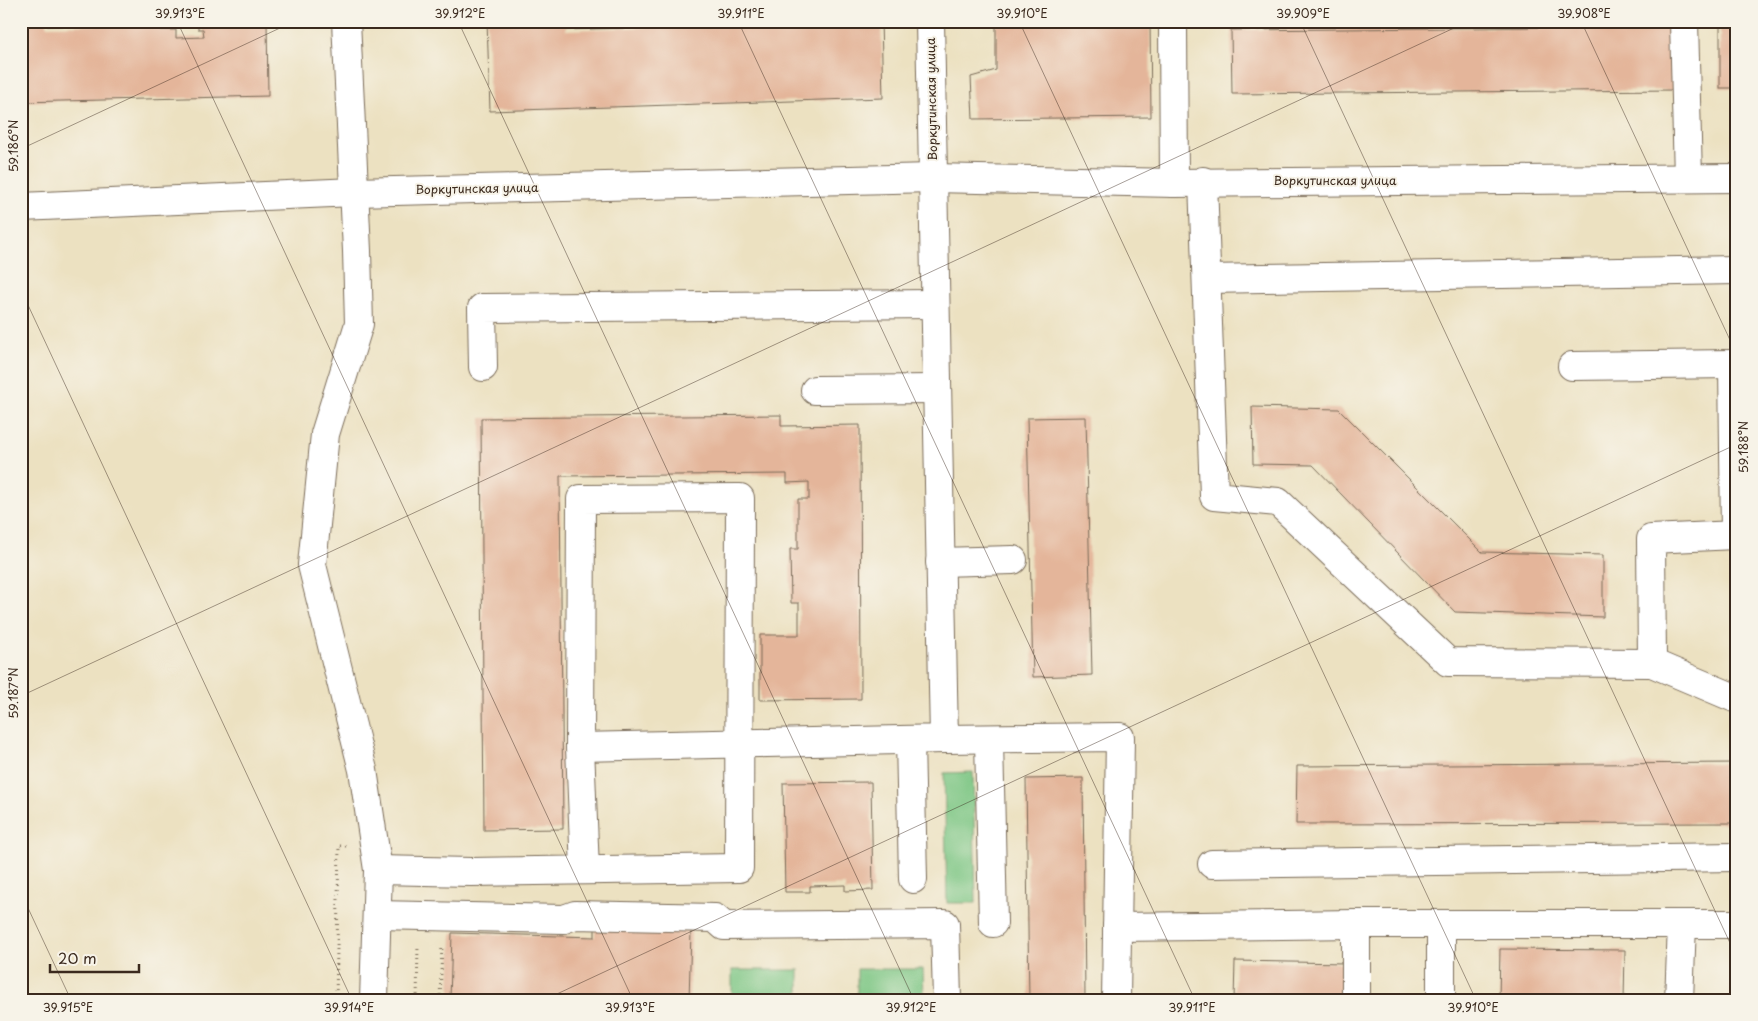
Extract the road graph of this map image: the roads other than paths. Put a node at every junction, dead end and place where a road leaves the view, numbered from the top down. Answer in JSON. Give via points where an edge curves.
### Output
{"nodes":[{"id":1,"x":346,"y":21,"type":"edge"},
{"id":2,"x":930,"y":21,"type":"edge"},
{"id":3,"x":1173,"y":21,"type":"edge"},
{"id":4,"x":1684,"y":21,"type":"edge"},
{"id":5,"x":933,"y":178,"type":"junction"},
{"id":6,"x":1688,"y":178,"type":"junction"},
{"id":7,"x":1737,"y":178,"type":"edge"},
{"id":8,"x":1203,"y":182,"type":"junction"},
{"id":9,"x":1174,"y":183,"type":"junction"},
{"id":10,"x":354,"y":192,"type":"junction"},
{"id":11,"x":21,"y":208,"type":"edge"},
{"id":12,"x":1737,"y":270,"type":"edge"},
{"id":13,"x":1206,"y":279,"type":"junction"},
{"id":14,"x":935,"y":304,"type":"junction"},
{"id":15,"x":1735,"y":364,"type":"edge"},
{"id":16,"x":483,"y":366,"type":"dead end"},
{"id":17,"x":1572,"y":366,"type":"dead end"},
{"id":18,"x":937,"y":389,"type":"junction"},
{"id":19,"x":815,"y":390,"type":"dead end"},
{"id":20,"x":1013,"y":560,"type":"dead end"},
{"id":21,"x":940,"y":562,"type":"junction"},
{"id":22,"x":1652,"y":663,"type":"junction"},
{"id":23,"x":1737,"y":699,"type":"edge"},
{"id":24,"x":944,"y":739,"type":"junction"},
{"id":25,"x":989,"y":739,"type":"junction"},
{"id":26,"x":910,"y":740,"type":"junction"},
{"id":27,"x":740,"y":745,"type":"junction"},
{"id":28,"x":580,"y":747,"type":"junction"},
{"id":29,"x":1737,"y":857,"type":"edge"},
{"id":30,"x":376,"y":858,"type":"junction"},
{"id":31,"x":1212,"y":864,"type":"dead end"},
{"id":32,"x":585,"y":870,"type":"junction"},
{"id":33,"x":913,"y":879,"type":"dead end"},
{"id":34,"x":376,"y":915,"type":"junction"},
{"id":35,"x":993,"y":923,"type":"dead end"},
{"id":36,"x":1356,"y":924,"type":"junction"},
{"id":37,"x":1440,"y":924,"type":"junction"},
{"id":38,"x":1737,"y":924,"type":"edge"},
{"id":39,"x":1682,"y":925,"type":"junction"},
{"id":40,"x":1117,"y":927,"type":"junction"},
{"id":41,"x":374,"y":1000,"type":"edge"},
{"id":42,"x":947,"y":1000,"type":"edge"},
{"id":43,"x":1116,"y":1000,"type":"edge"},
{"id":44,"x":1356,"y":1000,"type":"edge"},
{"id":45,"x":1441,"y":1000,"type":"edge"},
{"id":46,"x":1680,"y":1000,"type":"edge"}],
"edges":[{"from":1,"to":10,"type":"street"},
{"from":2,"to":5,"type":"street","name":"Воркутинская улица"},
{"from":3,"to":9,"type":"street"},
{"from":4,"to":6,"type":"street"},
{"from":5,"to":9,"type":"street","name":"Воркутинская улица"},
{"from":5,"to":10,"type":"street","name":"Воркутинская улица"},
{"from":5,"to":14,"type":"street"},
{"from":6,"to":7,"type":"street","name":"Воркутинская улица"},
{"from":6,"to":8,"type":"street","name":"Воркутинская улица"},
{"from":8,"to":9,"type":"street","name":"Воркутинская улица"},
{"from":8,"to":13,"type":"street"},
{"from":10,"to":11,"type":"street","name":"Воркутинская улица"},
{"from":10,"to":30,"type":"street","via":[[359,324],[325,434],[312,565],[362,770]]},
{"from":12,"to":13,"type":"street"},
{"from":13,"to":22,"type":"street","via":[[1214,496],[1278,502],[1448,662]]},
{"from":14,"to":16,"type":"street","via":[[482,308]]},
{"from":14,"to":18,"type":"street"},
{"from":15,"to":17,"type":"street"},
{"from":15,"to":22,"type":"street","via":[[1735,535],[1651,539]]},
{"from":18,"to":19,"type":"street"},
{"from":18,"to":21,"type":"street"},
{"from":20,"to":21,"type":"street"},
{"from":21,"to":24,"type":"street"},
{"from":22,"to":23,"type":"street"},
{"from":24,"to":25,"type":"street"},
{"from":24,"to":26,"type":"street"},
{"from":25,"to":35,"type":"street"},
{"from":25,"to":40,"type":"street","via":[[1120,737]]},
{"from":26,"to":27,"type":"street"},
{"from":26,"to":33,"type":"street"},
{"from":27,"to":28,"type":"street"},
{"from":27,"to":28,"type":"street","via":[[740,498],[581,499]]},
{"from":27,"to":32,"type":"street","via":[[739,868]]},
{"from":28,"to":32,"type":"street"},
{"from":29,"to":31,"type":"street"},
{"from":30,"to":32,"type":"street","via":[[471,872]]},
{"from":30,"to":34,"type":"street"},
{"from":34,"to":41,"type":"street"},
{"from":34,"to":42,"type":"street","via":[[715,918],[724,926],[945,924]]},
{"from":36,"to":37,"type":"street"},
{"from":36,"to":40,"type":"street"},
{"from":36,"to":44,"type":"street"},
{"from":37,"to":39,"type":"street"},
{"from":37,"to":45,"type":"street"},
{"from":38,"to":39,"type":"street"},
{"from":39,"to":46,"type":"street"},
{"from":40,"to":43,"type":"street"}]}
